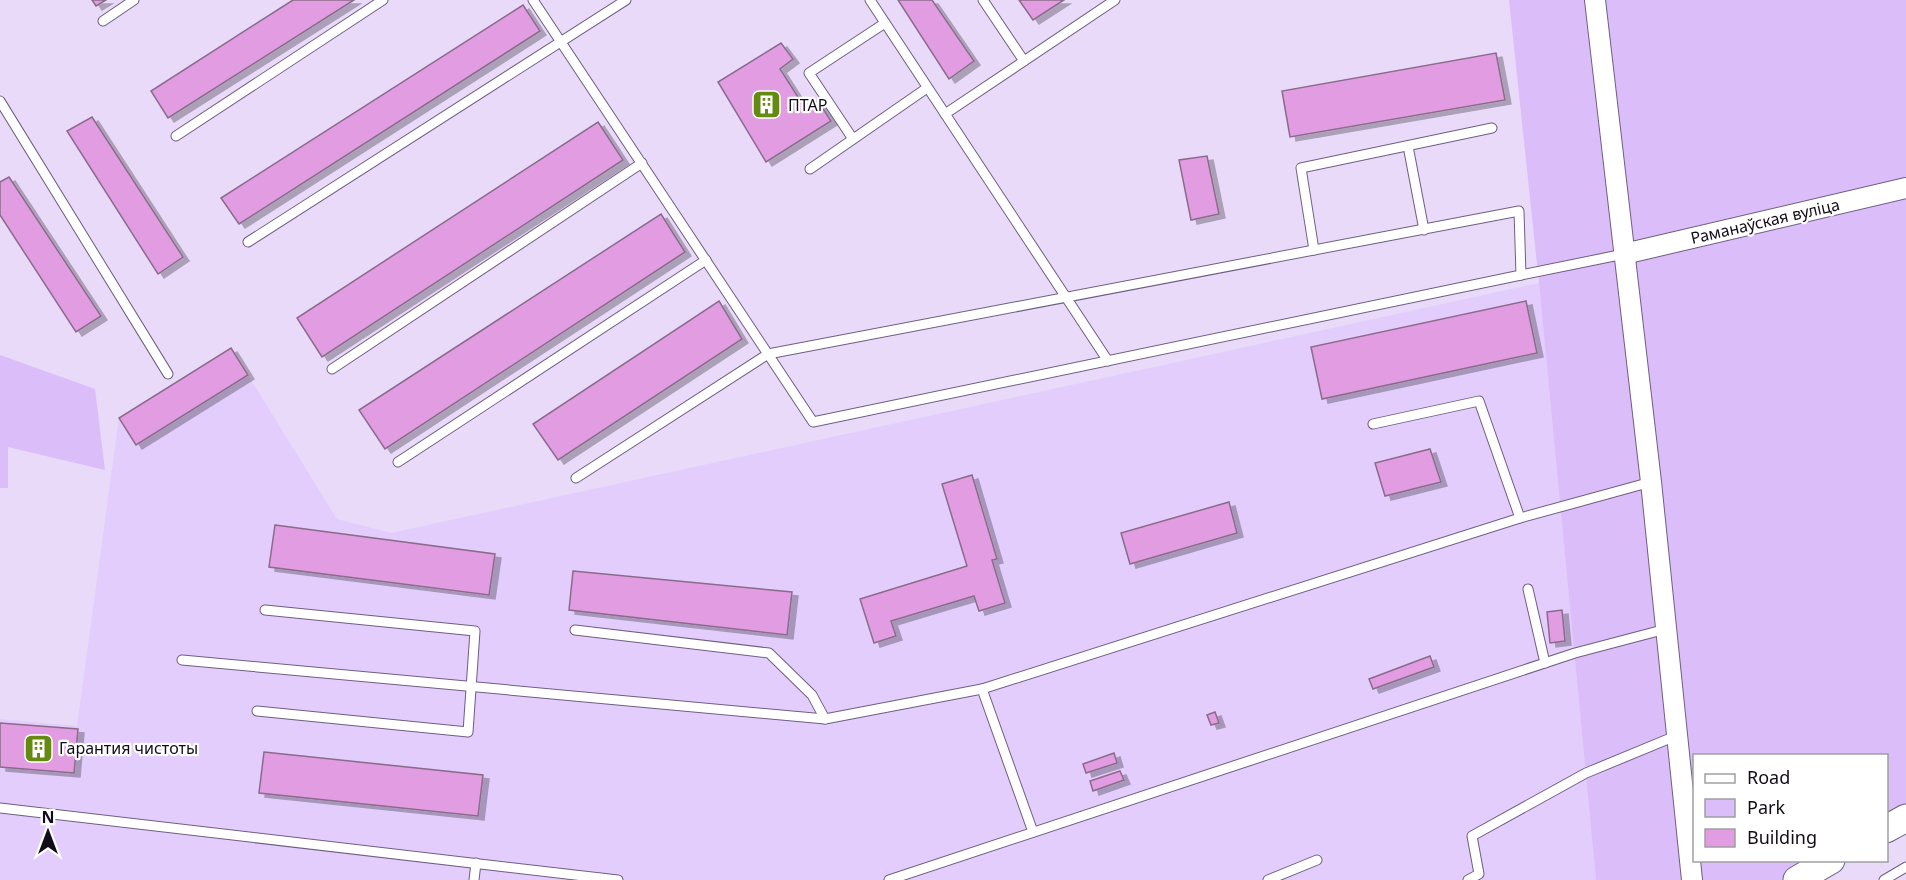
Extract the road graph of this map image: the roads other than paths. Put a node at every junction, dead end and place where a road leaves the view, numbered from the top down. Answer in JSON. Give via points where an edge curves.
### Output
{"nodes":[{"id":1,"x":134,"y":0,"type":"edge"},
{"id":2,"x":383,"y":0,"type":"edge"},
{"id":3,"x":533,"y":0,"type":"edge"},
{"id":4,"x":626,"y":0,"type":"edge"},
{"id":5,"x":870,"y":0,"type":"edge"},
{"id":6,"x":983,"y":0,"type":"edge"},
{"id":7,"x":1115,"y":0,"type":"edge"},
{"id":8,"x":1596,"y":0,"type":"edge"},
{"id":9,"x":103,"y":21,"type":"dead end"},
{"id":10,"x":885,"y":23,"type":"junction"},
{"id":11,"x":561,"y":42,"type":"junction"},
{"id":12,"x":1024,"y":61,"type":"junction"},
{"id":13,"x":927,"y":88,"type":"junction"},
{"id":14,"x":0,"y":101,"type":"edge"},
{"id":15,"x":945,"y":114,"type":"junction"},
{"id":16,"x":1492,"y":128,"type":"dead end"},
{"id":17,"x":176,"y":136,"type":"dead end"},
{"id":18,"x":853,"y":139,"type":"junction"},
{"id":19,"x":1408,"y":146,"type":"junction"},
{"id":20,"x":642,"y":164,"type":"junction"},
{"id":21,"x":810,"y":169,"type":"dead end"},
{"id":22,"x":1906,"y":188,"type":"edge"},
{"id":23,"x":1424,"y":230,"type":"junction"},
{"id":24,"x":248,"y":242,"type":"dead end"},
{"id":25,"x":1314,"y":250,"type":"junction"},
{"id":26,"x":1624,"y":254,"type":"junction"},
{"id":27,"x":706,"y":260,"type":"junction"},
{"id":28,"x":1521,"y":275,"type":"junction"},
{"id":29,"x":1066,"y":298,"type":"junction"},
{"id":30,"x":768,"y":354,"type":"junction"},
{"id":31,"x":1108,"y":361,"type":"junction"},
{"id":32,"x":332,"y":369,"type":"dead end"},
{"id":33,"x":168,"y":374,"type":"dead end"},
{"id":34,"x":1373,"y":424,"type":"dead end"},
{"id":35,"x":398,"y":462,"type":"dead end"},
{"id":36,"x":576,"y":478,"type":"dead end"},
{"id":37,"x":1651,"y":482,"type":"junction"},
{"id":38,"x":1520,"y":518,"type":"junction"},
{"id":39,"x":1528,"y":589,"type":"dead end"},
{"id":40,"x":265,"y":610,"type":"dead end"},
{"id":41,"x":1666,"y":629,"type":"junction"},
{"id":42,"x":575,"y":630,"type":"dead end"},
{"id":43,"x":182,"y":660,"type":"dead end"},
{"id":44,"x":1545,"y":663,"type":"junction"},
{"id":45,"x":472,"y":687,"type":"junction"},
{"id":46,"x":982,"y":689,"type":"junction"},
{"id":47,"x":256,"y":711,"type":"dead end"},
{"id":48,"x":825,"y":719,"type":"junction"},
{"id":49,"x":1678,"y":735,"type":"junction"},
{"id":50,"x":0,"y":808,"type":"edge"},
{"id":51,"x":1906,"y":818,"type":"edge"},
{"id":52,"x":1888,"y":828,"type":"edge"},
{"id":53,"x":1033,"y":832,"type":"junction"},
{"id":54,"x":1317,"y":860,"type":"dead end"},
{"id":55,"x":1829,"y":862,"type":"edge"},
{"id":56,"x":476,"y":863,"type":"junction"},
{"id":57,"x":1906,"y":867,"type":"edge"},
{"id":58,"x":474,"y":880,"type":"edge"},
{"id":59,"x":618,"y":880,"type":"edge"},
{"id":60,"x":890,"y":880,"type":"edge"},
{"id":61,"x":1268,"y":880,"type":"edge"},
{"id":62,"x":1468,"y":880,"type":"edge"},
{"id":63,"x":1692,"y":880,"type":"edge"},
{"id":64,"x":1797,"y":880,"type":"edge"},
{"id":65,"x":1884,"y":880,"type":"edge"}],
"edges":[{"from":1,"to":9,"type":"lane"},
{"from":2,"to":17,"type":"lane"},
{"from":3,"to":11,"type":"lane"},
{"from":4,"to":11,"type":"lane"},
{"from":5,"to":10,"type":"lane"},
{"from":6,"to":12,"type":"lane"},
{"from":7,"to":12,"type":"lane"},
{"from":8,"to":26,"type":"street"},
{"from":10,"to":13,"type":"lane"},
{"from":10,"to":18,"type":"lane","via":[[809,73]]},
{"from":11,"to":20,"type":"lane"},
{"from":11,"to":24,"type":"lane"},
{"from":12,"to":15,"type":"lane"},
{"from":13,"to":15,"type":"lane"},
{"from":13,"to":18,"type":"lane"},
{"from":14,"to":33,"type":"lane"},
{"from":15,"to":29,"type":"lane"},
{"from":16,"to":19,"type":"lane"},
{"from":18,"to":21,"type":"lane"},
{"from":19,"to":23,"type":"lane"},
{"from":19,"to":25,"type":"lane","via":[[1301,168]]},
{"from":20,"to":27,"type":"lane"},
{"from":20,"to":32,"type":"lane"},
{"from":22,"to":26,"type":"street","name":"Раманаўская вуліца"},
{"from":23,"to":25,"type":"lane"},
{"from":23,"to":28,"type":"lane","via":[[1519,211]]},
{"from":25,"to":29,"type":"lane"},
{"from":26,"to":28,"type":"lane"},
{"from":26,"to":37,"type":"street"},
{"from":27,"to":30,"type":"lane"},
{"from":27,"to":35,"type":"lane"},
{"from":28,"to":31,"type":"lane"},
{"from":29,"to":30,"type":"lane"},
{"from":29,"to":31,"type":"lane"},
{"from":30,"to":31,"type":"lane","via":[[813,422]]},
{"from":30,"to":36,"type":"lane"},
{"from":34,"to":38,"type":"lane","via":[[1479,400]]},
{"from":37,"to":38,"type":"lane"},
{"from":37,"to":41,"type":"street"},
{"from":38,"to":46,"type":"lane"},
{"from":39,"to":44,"type":"lane"},
{"from":40,"to":45,"type":"lane","via":[[475,631]]},
{"from":41,"to":44,"type":"lane"},
{"from":41,"to":49,"type":"street"},
{"from":42,"to":48,"type":"lane","via":[[769,653],[812,694]]},
{"from":43,"to":45,"type":"lane"},
{"from":44,"to":53,"type":"lane"},
{"from":45,"to":47,"type":"lane","via":[[468,732]]},
{"from":45,"to":48,"type":"lane"},
{"from":46,"to":48,"type":"lane"},
{"from":46,"to":53,"type":"lane"},
{"from":49,"to":62,"type":"lane","via":[[1586,772],[1472,836],[1479,874]]},
{"from":49,"to":63,"type":"street"},
{"from":50,"to":56,"type":"lane"},
{"from":51,"to":52,"type":"main road"},
{"from":53,"to":60,"type":"lane"},
{"from":54,"to":61,"type":"lane"},
{"from":55,"to":64,"type":"main road"},
{"from":56,"to":58,"type":"lane"},
{"from":56,"to":59,"type":"lane"},
{"from":57,"to":65,"type":"lane"}]}
